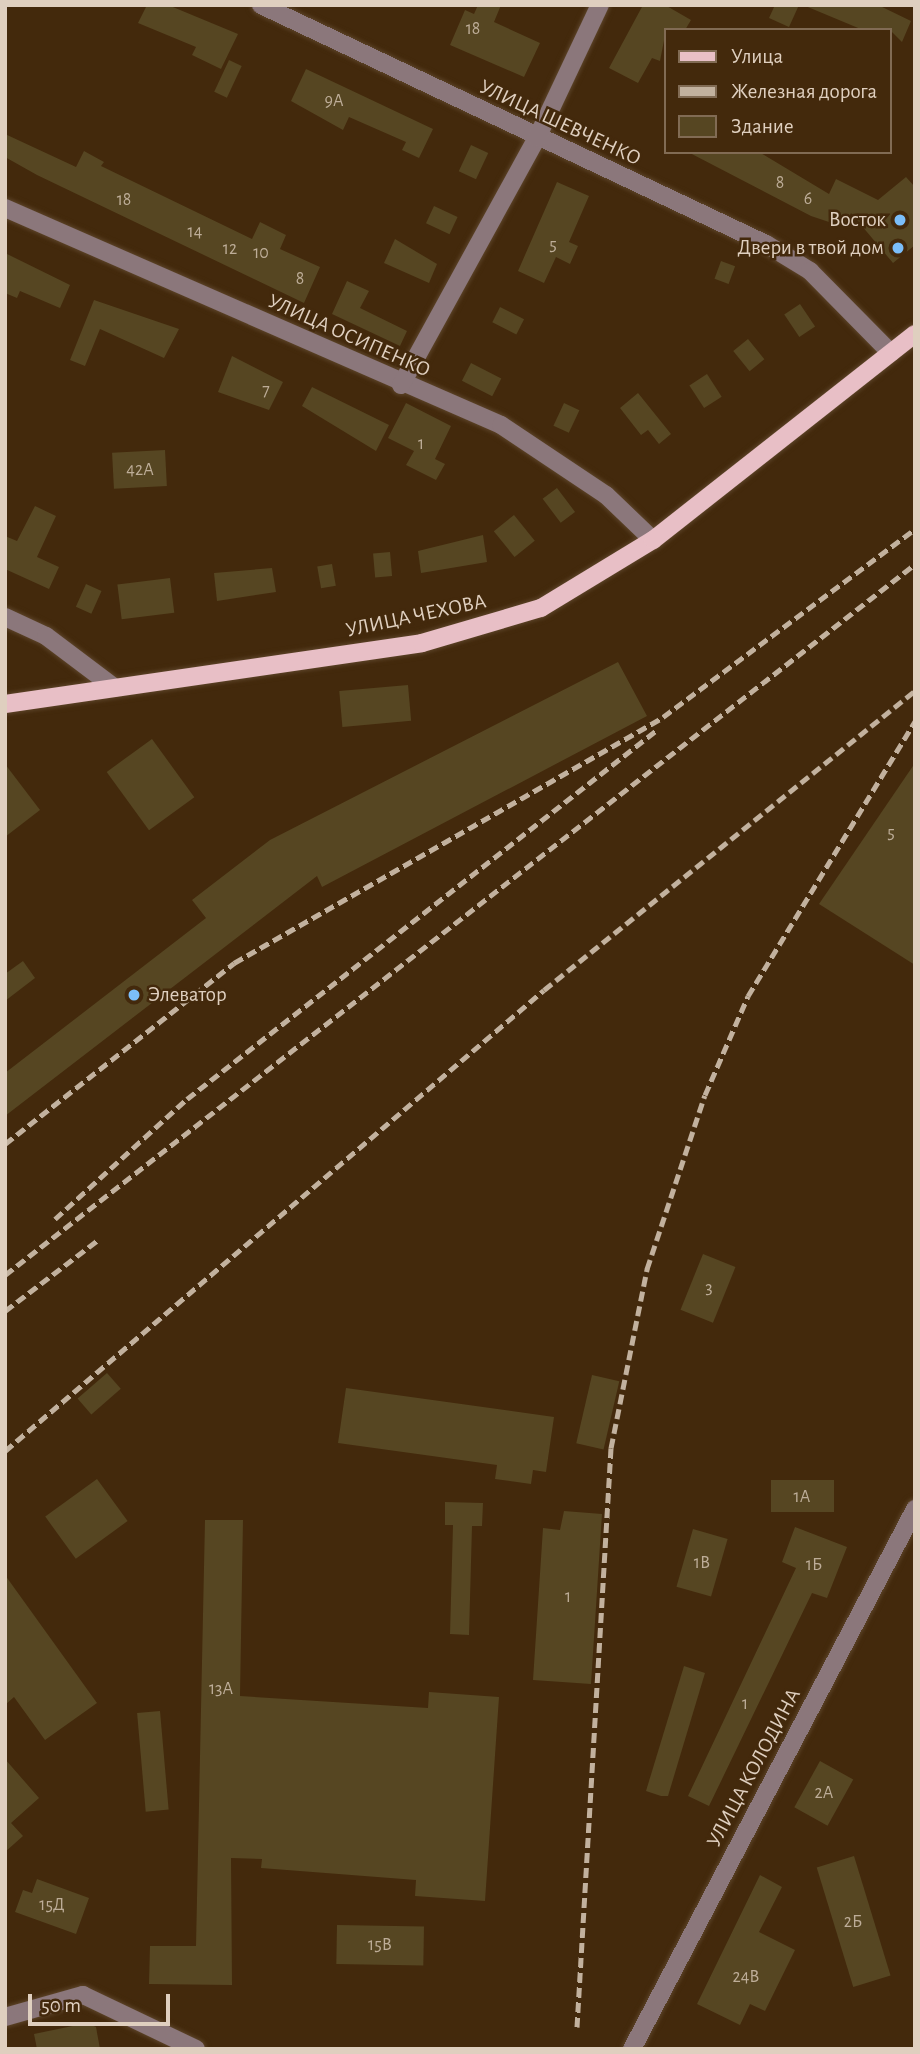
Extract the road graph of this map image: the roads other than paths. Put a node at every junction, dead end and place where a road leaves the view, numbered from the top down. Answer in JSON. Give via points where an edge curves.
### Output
{"nodes":[{"id":1,"x":261,"y":5,"type":"edge"},
{"id":2,"x":600,"y":5,"type":"edge"},
{"id":3,"x":537,"y":138,"type":"junction"},
{"id":4,"x":5,"y":208,"type":"edge"},
{"id":5,"x":915,"y":334,"type":"edge"},
{"id":6,"x":891,"y":353,"type":"junction"},
{"id":7,"x":401,"y":385,"type":"junction"},
{"id":8,"x":653,"y":540,"type":"junction"},
{"id":9,"x":5,"y":617,"type":"edge"},
{"id":10,"x":114,"y":688,"type":"junction"},
{"id":11,"x":5,"y":704,"type":"edge"},
{"id":12,"x":915,"y":1509,"type":"edge"},
{"id":13,"x":5,"y":2017,"type":"edge"},
{"id":14,"x":196,"y":2049,"type":"edge"},
{"id":15,"x":632,"y":2049,"type":"edge"}],
"edges":[{"from":1,"to":3,"type":"street","name":"УЛИЦА ШЕВЧЕНКО"},
{"from":2,"to":3,"type":"street"},
{"from":3,"to":6,"type":"street","name":"УЛИЦА ШЕВЧЕНКО","via":[[766,244],[839,296]]},
{"from":3,"to":7,"type":"street"},
{"from":4,"to":7,"type":"street","name":"УЛИЦА ОСИПЕНКО"},
{"from":5,"to":6,"type":"main road","name":"УЛИЦА ЧЕХОВА"},
{"from":6,"to":8,"type":"main road","name":"УЛИЦА ЧЕХОВА"},
{"from":7,"to":8,"type":"street","name":"УЛИЦА ОСИПЕНКО","via":[[528,440],[606,495]]},
{"from":8,"to":10,"type":"main road","name":"УЛИЦА ЧЕХОВА","via":[[552,602],[481,629]]},
{"from":9,"to":10,"type":"street","via":[[46,636]]},
{"from":10,"to":11,"type":"main road","name":"УЛИЦА ЧЕХОВА"},
{"from":12,"to":15,"type":"street","name":"УЛИЦА КОЛОДИНА"},
{"from":13,"to":14,"type":"street","via":[[83,1995]]}]}
